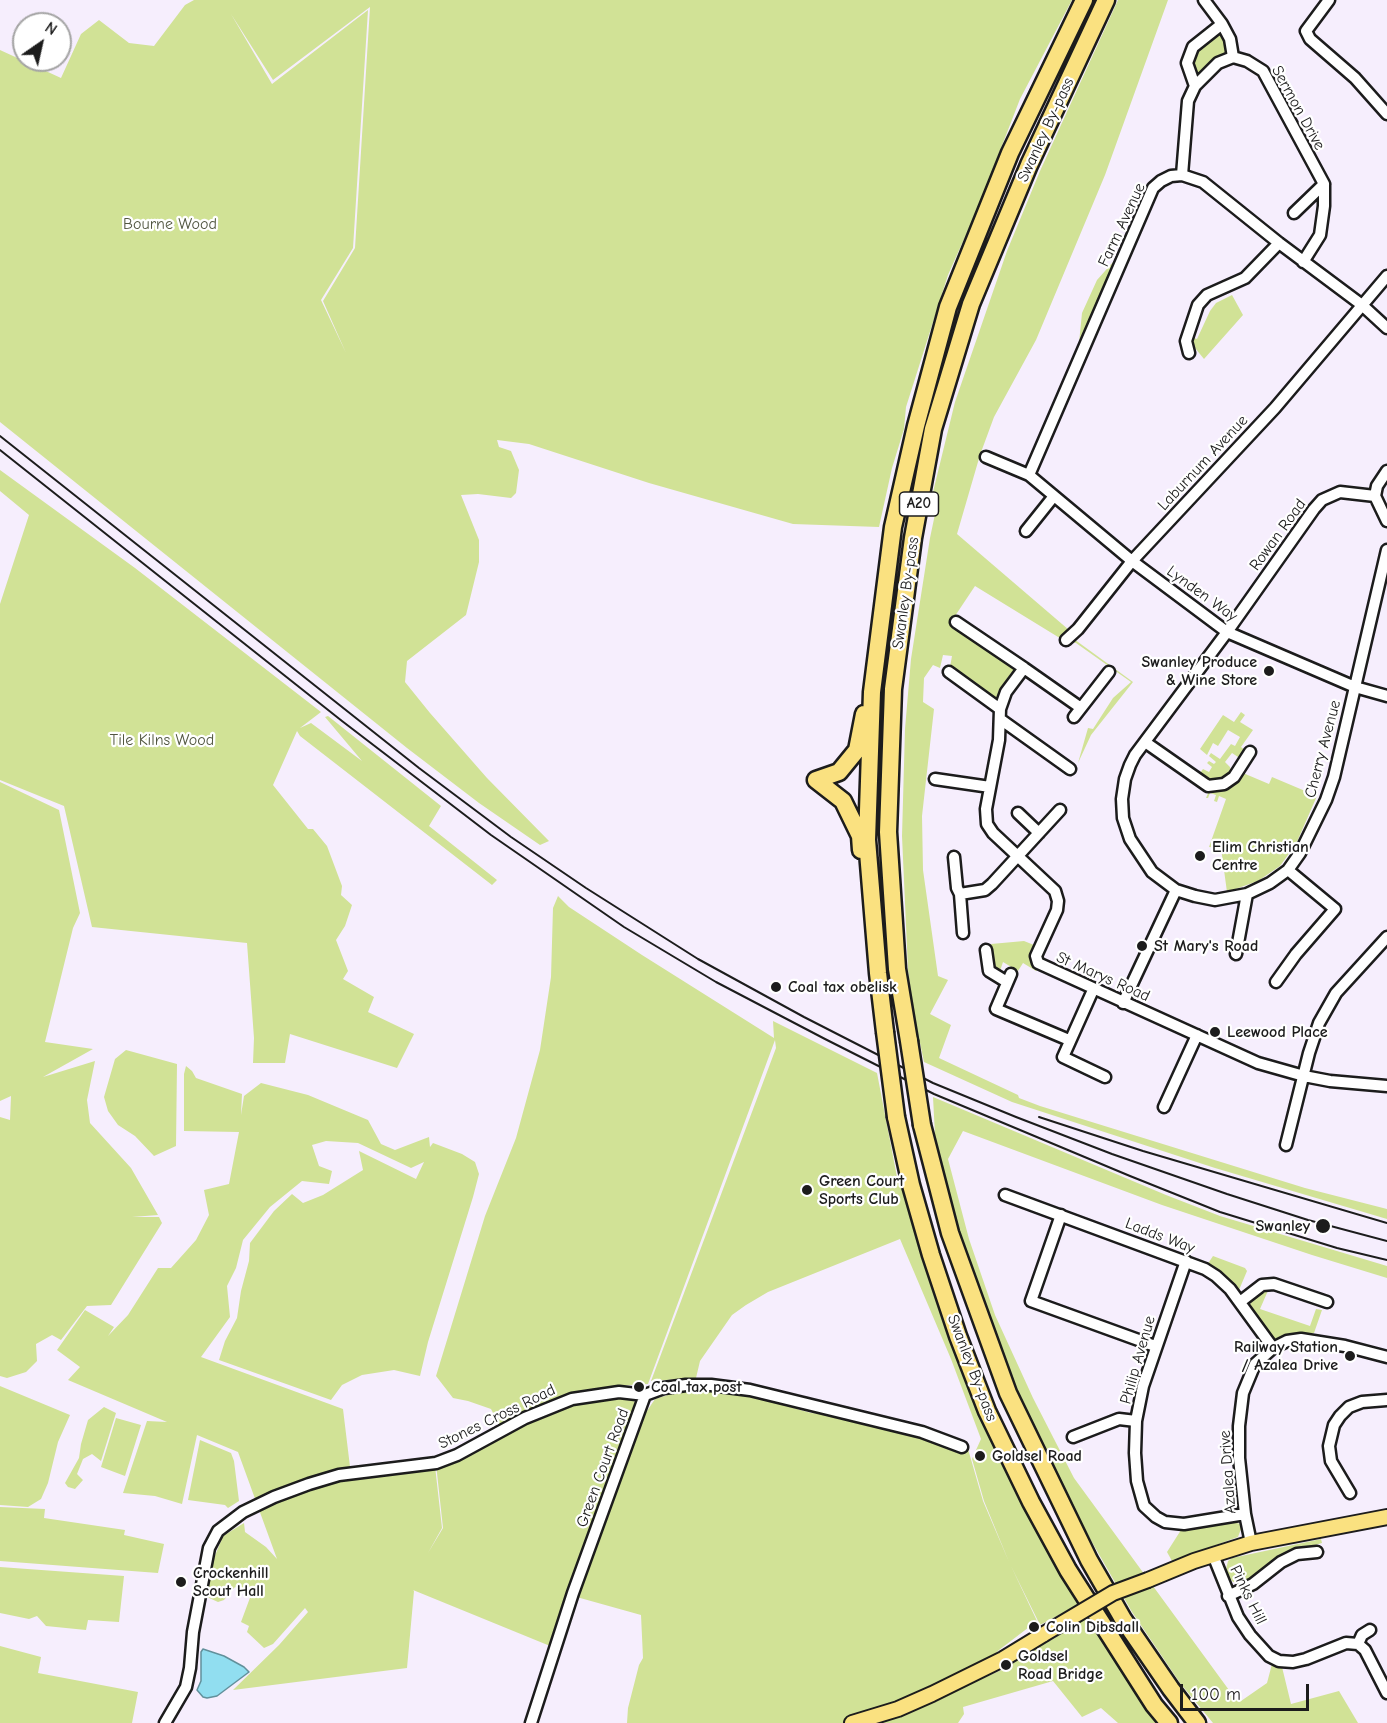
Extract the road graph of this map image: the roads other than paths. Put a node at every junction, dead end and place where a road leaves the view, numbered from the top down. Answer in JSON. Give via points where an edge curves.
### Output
{"nodes":[{"id":1,"x":1084,"y":0,"type":"edge"},
{"id":2,"x":1106,"y":0,"type":"edge"},
{"id":3,"x":1204,"y":0,"type":"edge"},
{"id":4,"x":1329,"y":0,"type":"edge"},
{"id":5,"x":1222,"y":24,"type":"junction"},
{"id":6,"x":1233,"y":57,"type":"junction"},
{"id":7,"x":1195,"y":86,"type":"junction"},
{"id":8,"x":1387,"y":114,"type":"edge"},
{"id":9,"x":1182,"y":175,"type":"junction"},
{"id":10,"x":1324,"y":184,"type":"junction"},
{"id":11,"x":1294,"y":213,"type":"dead end"},
{"id":12,"x":1279,"y":243,"type":"junction"},
{"id":13,"x":1303,"y":262,"type":"junction"},
{"id":14,"x":1387,"y":276,"type":"edge"},
{"id":15,"x":1362,"y":305,"type":"junction"},
{"id":16,"x":1387,"y":328,"type":"edge"},
{"id":17,"x":1189,"y":353,"type":"dead end"},
{"id":18,"x":986,"y":457,"type":"dead end"},
{"id":19,"x":1387,"y":471,"type":"edge"},
{"id":20,"x":1029,"y":475,"type":"junction"},
{"id":21,"x":1054,"y":496,"type":"junction"},
{"id":22,"x":1375,"y":496,"type":"junction"},
{"id":23,"x":1387,"y":521,"type":"edge"},
{"id":24,"x":1026,"y":531,"type":"dead end"},
{"id":25,"x":1387,"y":550,"type":"edge"},
{"id":26,"x":1132,"y":561,"type":"junction"},
{"id":27,"x":883,"y":608,"type":"junction"},
{"id":28,"x":956,"y":622,"type":"dead end"},
{"id":29,"x":1227,"y":632,"type":"junction"},
{"id":30,"x":1066,"y":640,"type":"dead end"},
{"id":31,"x":1024,"y":668,"type":"junction"},
{"id":32,"x":949,"y":672,"type":"dead end"},
{"id":33,"x":1108,"y":672,"type":"dead end"},
{"id":34,"x":1356,"y":687,"type":"junction"},
{"id":35,"x":1387,"y":696,"type":"edge"},
{"id":36,"x":1000,"y":714,"type":"junction"},
{"id":37,"x":1145,"y":742,"type":"junction"},
{"id":38,"x":1250,"y":752,"type":"dead end"},
{"id":39,"x":1070,"y":769,"type":"dead end"},
{"id":40,"x":935,"y":779,"type":"dead end"},
{"id":41,"x":990,"y":787,"type":"junction"},
{"id":42,"x":1060,"y":810,"type":"dead end"},
{"id":43,"x":1018,"y":813,"type":"dead end"},
{"id":44,"x":1039,"y":833,"type":"junction"},
{"id":45,"x":1018,"y":855,"type":"junction"},
{"id":46,"x":954,"y":857,"type":"dead end"},
{"id":47,"x":1288,"y":870,"type":"junction"},
{"id":48,"x":1176,"y":890,"type":"junction"},
{"id":49,"x":960,"y":894,"type":"junction"},
{"id":50,"x":1247,"y":894,"type":"junction"},
{"id":51,"x":963,"y":933,"type":"dead end"},
{"id":52,"x":1387,"y":937,"type":"edge"},
{"id":53,"x":986,"y":950,"type":"dead end"},
{"id":54,"x":1236,"y":954,"type":"dead end"},
{"id":55,"x":1276,"y":982,"type":"dead end"},
{"id":56,"x":1093,"y":990,"type":"junction"},
{"id":57,"x":1123,"y":1003,"type":"junction"},
{"id":58,"x":884,"y":1025,"type":"junction"},
{"id":59,"x":1197,"y":1035,"type":"junction"},
{"id":60,"x":1069,"y":1040,"type":"junction"},
{"id":61,"x":1304,"y":1076,"type":"junction"},
{"id":62,"x":1105,"y":1077,"type":"dead end"},
{"id":63,"x":1387,"y":1086,"type":"edge"},
{"id":64,"x":1164,"y":1107,"type":"dead end"},
{"id":65,"x":1287,"y":1145,"type":"dead end"},
{"id":66,"x":1005,"y":1195,"type":"dead end"},
{"id":67,"x":1061,"y":1215,"type":"junction"},
{"id":68,"x":1186,"y":1261,"type":"junction"},
{"id":69,"x":1240,"y":1302,"type":"junction"},
{"id":70,"x":1327,"y":1302,"type":"dead end"},
{"id":71,"x":1155,"y":1346,"type":"junction"},
{"id":72,"x":1273,"y":1348,"type":"junction"},
{"id":73,"x":1387,"y":1357,"type":"edge"},
{"id":74,"x":645,"y":1395,"type":"junction"},
{"id":75,"x":1387,"y":1400,"type":"edge"},
{"id":76,"x":1136,"y":1421,"type":"junction"},
{"id":77,"x":1072,"y":1437,"type":"dead end"},
{"id":78,"x":962,"y":1447,"type":"dead end"},
{"id":79,"x":1350,"y":1493,"type":"dead end"},
{"id":80,"x":1245,"y":1514,"type":"junction"},
{"id":81,"x":1387,"y":1517,"type":"edge"},
{"id":82,"x":1251,"y":1543,"type":"junction"},
{"id":83,"x":1317,"y":1552,"type":"dead end"},
{"id":84,"x":1213,"y":1555,"type":"junction"},
{"id":85,"x":1228,"y":1596,"type":"junction"},
{"id":86,"x":1370,"y":1630,"type":"dead end"},
{"id":87,"x":1358,"y":1644,"type":"junction"},
{"id":88,"x":1387,"y":1693,"type":"edge"},
{"id":89,"x":165,"y":1723,"type":"edge"},
{"id":90,"x":531,"y":1723,"type":"edge"},
{"id":91,"x":852,"y":1723,"type":"edge"},
{"id":92,"x":1169,"y":1723,"type":"edge"},
{"id":93,"x":1197,"y":1723,"type":"edge"}],
"edges":[{"from":1,"to":27,"type":"highway","name":"Swanley By-pass","number":"A20","via":[[1010,153],[948,308],[893,527]]},
{"from":2,"to":93,"type":"highway","name":"Swanley By-pass","number":"A20","bridge":true,"via":[[1029,165],[971,304],[933,429],[893,689],[888,832],[897,969],[923,1132],[950,1233],[1008,1393],[1089,1560],[1123,1619]]},
{"from":3,"to":5,"type":"street"},
{"from":4,"to":8,"type":"street","via":[[1306,31],[1310,39],[1355,78]]},
{"from":5,"to":6,"type":"street"},
{"from":5,"to":7,"type":"street","via":[[1193,47],[1186,63]]},
{"from":6,"to":7,"type":"street","via":[[1218,63]]},
{"from":6,"to":10,"type":"street","name":"Sermon Drive","via":[[1263,71]]},
{"from":7,"to":9,"type":"street","via":[[1188,101]]},
{"from":9,"to":12,"type":"street","via":[[1203,182]]},
{"from":9,"to":20,"type":"street","name":"Farm Avenue","via":[[1171,176],[1153,188]]},
{"from":10,"to":11,"type":"street"},
{"from":10,"to":13,"type":"street","via":[[1320,235]]},
{"from":12,"to":13,"type":"street"},
{"from":12,"to":17,"type":"street","via":[[1245,278],[1207,295],[1198,305],[1186,340]]},
{"from":13,"to":15,"type":"street"},
{"from":14,"to":15,"type":"street","name":"Laburnum Avenue"},
{"from":15,"to":16,"type":"street"},
{"from":15,"to":26,"type":"street","name":"Laburnum Avenue","via":[[1275,408]]},
{"from":18,"to":20,"type":"street","name":"Lynden Way"},
{"from":19,"to":22,"type":"street"},
{"from":20,"to":21,"type":"street","name":"Lynden Way"},
{"from":21,"to":24,"type":"street"},
{"from":21,"to":26,"type":"street","name":"Lynden Way"},
{"from":22,"to":23,"type":"street"},
{"from":22,"to":29,"type":"street","name":"Rowan Road","via":[[1340,492],[1322,500]]},
{"from":25,"to":34,"type":"street"},
{"from":26,"to":29,"type":"street","name":"Lynden Way"},
{"from":26,"to":30,"type":"street","name":"Laburnum Avenue"},
{"from":27,"to":58,"type":"highway","name":"Swanley By-pass","number":"A20","via":[[872,692],[867,840]]},
{"from":27,"to":58,"type":"highway","via":[[857,750],[839,772],[816,780],[843,801],[860,836],[873,991]]},
{"from":28,"to":31,"type":"street"},
{"from":29,"to":34,"type":"street","name":"Lynden Way"},
{"from":29,"to":37,"type":"street","name":"Cherry Avenue"},
{"from":31,"to":33,"type":"street","via":[[1078,713]]},
{"from":31,"to":36,"type":"street","name":"St Marys Road","via":[[1006,692]]},
{"from":32,"to":36,"type":"street"},
{"from":34,"to":35,"type":"street","name":"Lynden Way"},
{"from":34,"to":47,"type":"street","name":"Cherry Avenue","via":[[1326,800],[1305,845]]},
{"from":36,"to":39,"type":"street"},
{"from":36,"to":41,"type":"street","name":"St Marys Road"},
{"from":37,"to":38,"type":"street","via":[[1208,786],[1224,784],[1234,777]]},
{"from":37,"to":48,"type":"street","name":"Cherry Avenue","via":[[1125,779],[1123,818],[1140,856],[1152,872]]},
{"from":40,"to":41,"type":"street"},
{"from":41,"to":45,"type":"street","name":"St Marys Road","via":[[987,824]]},
{"from":42,"to":44,"type":"street"},
{"from":43,"to":44,"type":"street"},
{"from":44,"to":45,"type":"street"},
{"from":45,"to":49,"type":"street","via":[[985,890]]},
{"from":45,"to":56,"type":"street","name":"St Marys Road","via":[[1052,886],[1058,901],[1036,956],[1038,963]]},
{"from":46,"to":49,"type":"street"},
{"from":47,"to":50,"type":"street","name":"Cherry Avenue"},
{"from":47,"to":55,"type":"street","via":[[1335,909]]},
{"from":48,"to":50,"type":"street","name":"Cherry Avenue","via":[[1215,900]]},
{"from":48,"to":57,"type":"street"},
{"from":49,"to":51,"type":"street"},
{"from":50,"to":54,"type":"street"},
{"from":52,"to":61,"type":"street","via":[[1325,1011]]},
{"from":53,"to":60,"type":"street","via":[[989,971],[1009,978],[996,1009]]},
{"from":56,"to":57,"type":"street","name":"St Marys Road"},
{"from":56,"to":60,"type":"street"},
{"from":57,"to":59,"type":"street","name":"St Marys Road"},
{"from":58,"to":92,"type":"highway","name":"Swanley By-pass","number":"A20","bridge":true,"via":[[896,1117],[911,1185],[958,1336],[987,1411],[1068,1570]]},
{"from":59,"to":61,"type":"street","name":"St Marys Road","via":[[1258,1063]]},
{"from":59,"to":64,"type":"street"},
{"from":60,"to":62,"type":"street","via":[[1063,1057]]},
{"from":61,"to":63,"type":"street","name":"St Marys Road"},
{"from":61,"to":65,"type":"street"},
{"from":66,"to":67,"type":"street","name":"Ladds Way"},
{"from":67,"to":68,"type":"street","name":"Ladds Way"},
{"from":67,"to":71,"type":"street","via":[[1031,1301]]},
{"from":68,"to":69,"type":"street","name":"Ladds Way","via":[[1216,1276]]},
{"from":68,"to":71,"type":"street","name":"Philip Avenue"},
{"from":69,"to":70,"type":"street","via":[[1262,1285],[1274,1284]]},
{"from":69,"to":72,"type":"street","name":"Ladds Way"},
{"from":71,"to":76,"type":"street","name":"Philip Avenue"},
{"from":72,"to":73,"type":"street","name":"Azalea Drive","via":[[1301,1339]]},
{"from":72,"to":80,"type":"street","name":"Azalea Drive","via":[[1255,1364],[1240,1408],[1239,1458]]},
{"from":74,"to":78,"type":"street","name":"Green Court Road","via":[[687,1385],[750,1390],[922,1432]]},
{"from":74,"to":89,"type":"street","name":"Stones Cross Road","via":[[619,1392],[572,1399],[436,1463],[339,1474],[243,1512],[218,1531],[209,1548],[186,1687]]},
{"from":74,"to":90,"type":"street","name":"Green Court Road","via":[[573,1593]]},
{"from":75,"to":79,"type":"street","via":[[1349,1407],[1334,1425],[1329,1446],[1331,1461]]},
{"from":76,"to":77,"type":"street","via":[[1119,1419]]},
{"from":76,"to":80,"type":"street","name":"Philip Avenue","via":[[1137,1481],[1149,1512],[1174,1524]]},
{"from":80,"to":82,"type":"street","name":"Azalea Drive"},
{"from":81,"to":82,"type":"main road"},
{"from":82,"to":84,"type":"main road"},
{"from":83,"to":85,"type":"street","via":[[1297,1554]]},
{"from":84,"to":85,"type":"street","name":"Pinks Hill"},
{"from":84,"to":91,"type":"main road","bridge":true,"via":[[1103,1598],[1003,1659],[924,1698]]},
{"from":85,"to":87,"type":"street","name":"Pinks Hill","via":[[1250,1635],[1261,1649],[1279,1661],[1300,1661],[1346,1643]]},
{"from":86,"to":87,"type":"street"},
{"from":87,"to":88,"type":"street"}]}
